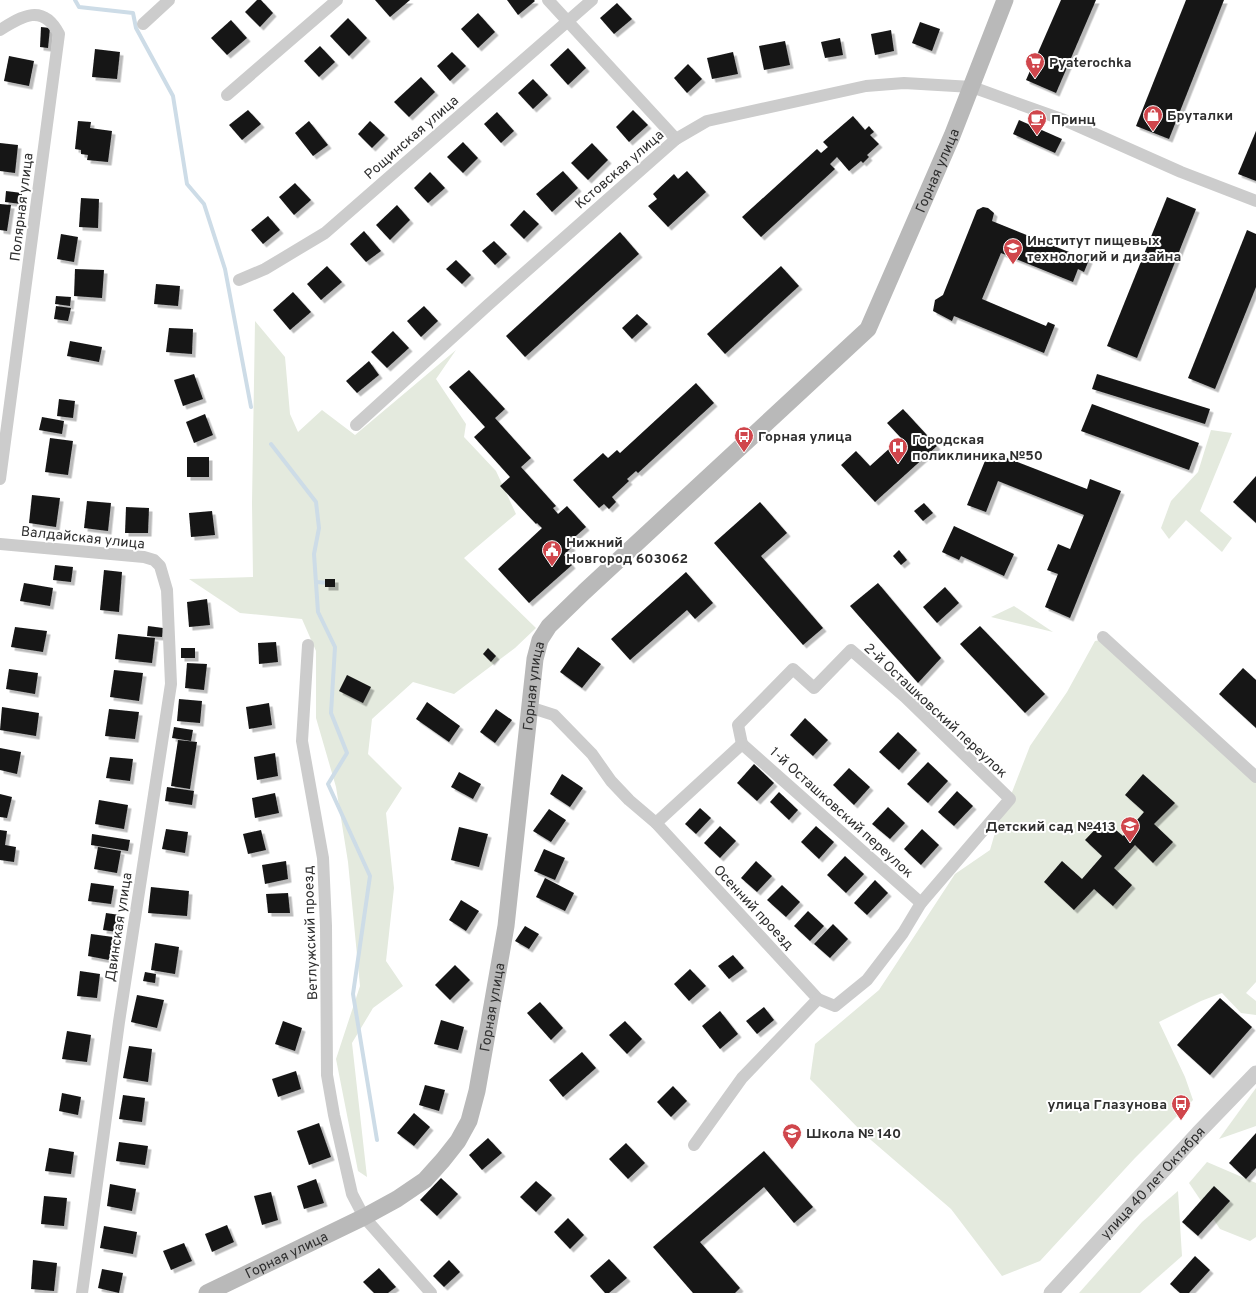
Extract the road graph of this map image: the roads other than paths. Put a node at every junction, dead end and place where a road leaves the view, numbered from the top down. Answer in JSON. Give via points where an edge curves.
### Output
{"nodes":[{"id":1,"x":169,"y":0,"type":"edge"},
{"id":2,"x":337,"y":0,"type":"edge"},
{"id":3,"x":548,"y":0,"type":"edge"},
{"id":4,"x":592,"y":0,"type":"edge"},
{"id":5,"x":1005,"y":0,"type":"edge"},
{"id":6,"x":566,"y":22,"type":"junction"},
{"id":7,"x":143,"y":24,"type":"dead end"},
{"id":8,"x":0,"y":30,"type":"edge"},
{"id":9,"x":972,"y":87,"type":"junction"},
{"id":10,"x":227,"y":95,"type":"dead end"},
{"id":11,"x":676,"y":139,"type":"junction"},
{"id":12,"x":1256,"y":201,"type":"edge"},
{"id":13,"x":239,"y":280,"type":"dead end"},
{"id":14,"x":356,"y":425,"type":"dead end"},
{"id":15,"x":0,"y":479,"type":"edge"},
{"id":16,"x":0,"y":544,"type":"edge"},
{"id":17,"x":160,"y":566,"type":"joint"},
{"id":18,"x":1103,"y":637,"type":"dead end"},
{"id":19,"x":308,"y":645,"type":"dead end"},
{"id":20,"x":529,"y":707,"type":"junction"},
{"id":21,"x":742,"y":744,"type":"junction"},
{"id":22,"x":1256,"y":777,"type":"edge"},
{"id":23,"x":656,"y":824,"type":"junction"},
{"id":24,"x":921,"y":903,"type":"junction"},
{"id":25,"x":818,"y":999,"type":"junction"},
{"id":26,"x":1256,"y":1073,"type":"edge"},
{"id":27,"x":694,"y":1145,"type":"dead end"},
{"id":28,"x":364,"y":1217,"type":"junction"},
{"id":29,"x":82,"y":1293,"type":"edge"},
{"id":30,"x":207,"y":1293,"type":"edge"},
{"id":31,"x":431,"y":1293,"type":"edge"},
{"id":32,"x":1051,"y":1293,"type":"edge"}],
"edges":[{"from":1,"to":7,"type":"street"},
{"from":2,"to":10,"type":"street"},
{"from":3,"to":6,"type":"street"},
{"from":4,"to":6,"type":"street","name":"Рощинская улица"},
{"from":5,"to":9,"type":"main road","name":"Горная улица"},
{"from":6,"to":11,"type":"street"},
{"from":6,"to":13,"type":"street","name":"Рощинская улица","via":[[325,233],[265,269]]},
{"from":8,"to":15,"type":"street","name":"Полярная улица","via":[[25,15],[41,16],[50,20],[58,34]]},
{"from":9,"to":11,"type":"street","name":"Кстовская улица","via":[[904,83],[866,86],[707,121]]},
{"from":9,"to":12,"type":"street","name":"Кстовская улица","via":[[1064,120],[1181,172]]},
{"from":9,"to":20,"type":"main road","name":"Горная улица","via":[[868,329],[549,626],[540,640],[535,659]]},
{"from":11,"to":14,"type":"street","name":"Кстовская улица"},
{"from":16,"to":17,"type":"street","name":"Валдайская улица","via":[[144,557],[154,560]]},
{"from":17,"to":29,"type":"street","name":"Двинская улица","via":[[167,590],[171,684],[119,1022]]},
{"from":18,"to":22,"type":"street"},
{"from":19,"to":28,"type":"street","name":"Ветлужский проезд","via":[[302,741],[322,858],[326,926],[327,1075],[352,1194]]},
{"from":20,"to":23,"type":"street","name":"Осенний проезд","via":[[554,715],[592,754],[611,781]]},
{"from":20,"to":28,"type":"main road","name":"Горная улица","via":[[506,926],[477,1092],[469,1121],[458,1141],[425,1180]]},
{"from":21,"to":23,"type":"street"},
{"from":21,"to":24,"type":"street","name":"1-й Осташковский переулок"},
{"from":21,"to":24,"type":"street","name":"2-й Осташковский переулок","via":[[738,726],[793,669],[814,688],[851,650],[905,697],[1010,799]]},
{"from":23,"to":25,"type":"street","name":"Осенний проезд"},
{"from":24,"to":25,"type":"street","via":[[903,933],[867,980],[835,1006]]},
{"from":25,"to":27,"type":"street","via":[[742,1078]]},
{"from":26,"to":32,"type":"street","name":"улица 40 лет Октября"},
{"from":28,"to":30,"type":"main road","name":"Горная улица"},
{"from":28,"to":31,"type":"street","name":"Ветлужский проезд"}]}
